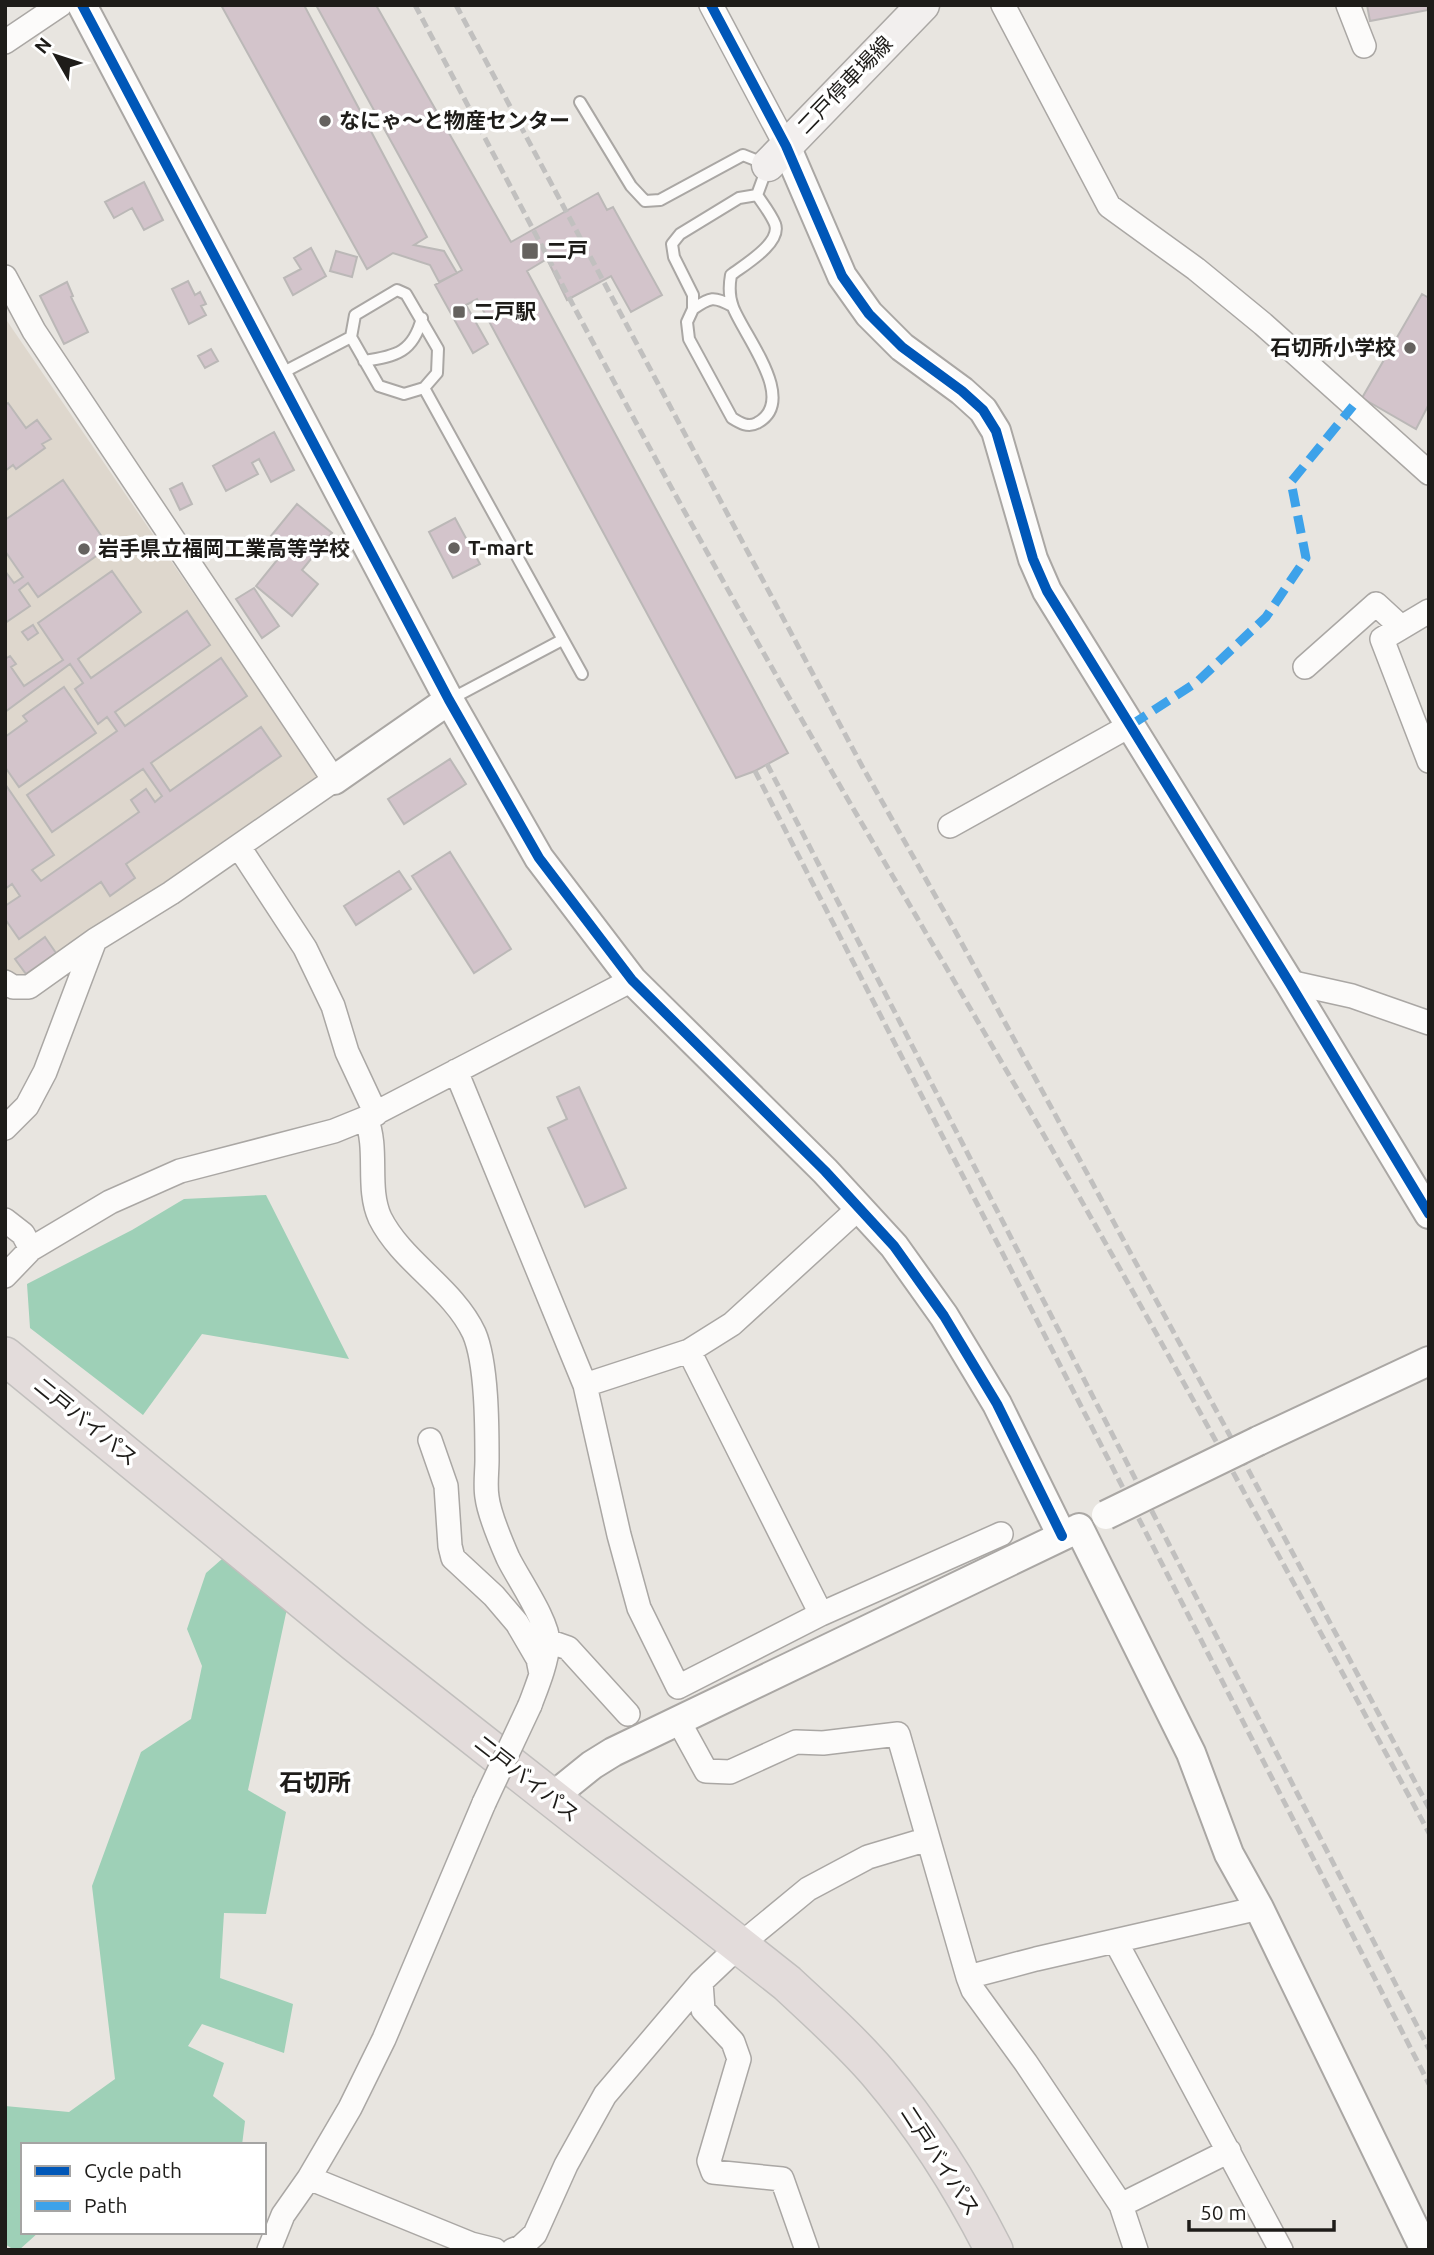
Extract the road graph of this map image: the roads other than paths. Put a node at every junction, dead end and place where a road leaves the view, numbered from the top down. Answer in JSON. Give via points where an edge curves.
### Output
{"nodes":[{"id":1,"x":60,"y":5,"type":"edge"},
{"id":2,"x":82,"y":5,"type":"edge"},
{"id":3,"x":711,"y":5,"type":"edge"},
{"id":4,"x":923,"y":5,"type":"edge"},
{"id":5,"x":1003,"y":5,"type":"edge"},
{"id":6,"x":1348,"y":5,"type":"edge"},
{"id":7,"x":5,"y":42,"type":"edge"},
{"id":8,"x":1364,"y":46,"type":"dead end"},
{"id":9,"x":580,"y":102,"type":"dead end"},
{"id":10,"x":777,"y":156,"type":"junction"},
{"id":11,"x":757,"y":195,"type":"junction"},
{"id":12,"x":5,"y":277,"type":"edge"},
{"id":13,"x":732,"y":306,"type":"junction"},
{"id":14,"x":693,"y":309,"type":"junction"},
{"id":15,"x":422,"y":318,"type":"junction"},
{"id":16,"x":351,"y":337,"type":"junction"},
{"id":17,"x":364,"y":361,"type":"junction"},
{"id":18,"x":278,"y":375,"type":"junction"},
{"id":19,"x":424,"y":388,"type":"junction"},
{"id":20,"x":1429,"y":473,"type":"edge"},
{"id":21,"x":1429,"y":611,"type":"edge"},
{"id":22,"x":1401,"y":627,"type":"junction"},
{"id":23,"x":562,"y":640,"type":"junction"},
{"id":24,"x":1305,"y":667,"type":"dead end"},
{"id":25,"x":582,"y":674,"type":"dead end"},
{"id":26,"x":449,"y":700,"type":"junction"},
{"id":27,"x":1130,"y":725,"type":"junction"},
{"id":28,"x":1429,"y":761,"type":"edge"},
{"id":29,"x":334,"y":780,"type":"junction"},
{"id":30,"x":950,"y":826,"type":"dead end"},
{"id":31,"x":239,"y":847,"type":"junction"},
{"id":32,"x":95,"y":940,"type":"junction"},
{"id":33,"x":632,"y":979,"type":"junction"},
{"id":34,"x":5,"y":982,"type":"edge"},
{"id":35,"x":1289,"y":982,"type":"junction"},
{"id":36,"x":1429,"y":1023,"type":"edge"},
{"id":37,"x":456,"y":1071,"type":"junction"},
{"id":38,"x":371,"y":1116,"type":"junction"},
{"id":39,"x":5,"y":1128,"type":"edge"},
{"id":40,"x":859,"y":1208,"type":"junction"},
{"id":41,"x":1429,"y":1214,"type":"edge"},
{"id":42,"x":5,"y":1220,"type":"edge"},
{"id":43,"x":31,"y":1249,"type":"junction"},
{"id":44,"x":5,"y":1276,"type":"edge"},
{"id":45,"x":688,"y":1351,"type":"junction"},
{"id":46,"x":5,"y":1356,"type":"edge"},
{"id":47,"x":1429,"y":1361,"type":"edge"},
{"id":48,"x":585,"y":1385,"type":"junction"},
{"id":49,"x":430,"y":1440,"type":"dead end"},
{"id":50,"x":1070,"y":1532,"type":"junction"},
{"id":51,"x":1001,"y":1534,"type":"dead end"},
{"id":52,"x":821,"y":1614,"type":"junction"},
{"id":53,"x":548,"y":1641,"type":"junction"},
{"id":54,"x":541,"y":1674,"type":"junction"},
{"id":55,"x":628,"y":1714,"type":"dead end"},
{"id":56,"x":678,"y":1720,"type":"junction"},
{"id":57,"x":551,"y":1798,"type":"junction"},
{"id":58,"x":928,"y":1839,"type":"junction"},
{"id":59,"x":1259,"y":1908,"type":"junction"},
{"id":60,"x":1116,"y":1942,"type":"junction"},
{"id":61,"x":740,"y":1945,"type":"junction"},
{"id":62,"x":968,"y":1977,"type":"junction"},
{"id":63,"x":701,"y":1983,"type":"junction"},
{"id":64,"x":1229,"y":2151,"type":"junction"},
{"id":65,"x":309,"y":2178,"type":"junction"},
{"id":66,"x":1121,"y":2205,"type":"junction"},
{"id":67,"x":269,"y":2250,"type":"edge"},
{"id":68,"x":495,"y":2250,"type":"edge"},
{"id":69,"x":513,"y":2250,"type":"edge"},
{"id":70,"x":807,"y":2250,"type":"edge"},
{"id":71,"x":994,"y":2250,"type":"edge"},
{"id":72,"x":1136,"y":2250,"type":"edge"},
{"id":73,"x":1280,"y":2250,"type":"edge"},
{"id":74,"x":1425,"y":2250,"type":"edge"}],
"edges":[{"from":1,"to":7,"type":"street"},
{"from":2,"to":18,"type":"street"},
{"from":3,"to":10,"type":"street"},
{"from":4,"to":10,"type":"main road","name":"二戸停車場線"},
{"from":5,"to":20,"type":"street","via":[[1109,206],[1263,324]]},
{"from":6,"to":8,"type":"street"},
{"from":9,"to":10,"type":"lane","via":[[645,201],[660,200],[743,155]]},
{"from":10,"to":11,"type":"lane"},
{"from":10,"to":27,"type":"street","via":[[842,276],[869,314],[902,347],[983,410],[996,431],[1033,559],[1047,591]]},
{"from":11,"to":13,"type":"lane","via":[[776,226],[775,237],[731,275]]},
{"from":11,"to":14,"type":"lane","via":[[739,198],[680,234],[672,244],[693,295]]},
{"from":12,"to":29,"type":"street","via":[[34,331]]},
{"from":13,"to":14,"type":"lane","via":[[709,299]]},
{"from":13,"to":14,"type":"lane","via":[[773,385],[774,402],[767,416],[754,425],[742,425],[732,418],[689,338],[687,322]]},
{"from":15,"to":16,"type":"lane","via":[[406,294],[397,290],[355,314]]},
{"from":15,"to":17,"type":"lane","via":[[417,337],[402,352]]},
{"from":15,"to":19,"type":"lane","via":[[439,349],[437,373]]},
{"from":16,"to":17,"type":"lane"},
{"from":16,"to":18,"type":"lane"},
{"from":17,"to":19,"type":"lane","via":[[379,386],[404,394]]},
{"from":18,"to":26,"type":"street"},
{"from":19,"to":23,"type":"lane"},
{"from":21,"to":22,"type":"street"},
{"from":22,"to":24,"type":"street","via":[[1376,604]]},
{"from":22,"to":28,"type":"street","via":[[1382,639]]},
{"from":23,"to":25,"type":"lane"},
{"from":23,"to":26,"type":"lane"},
{"from":26,"to":29,"type":"street"},
{"from":26,"to":33,"type":"street","via":[[539,858]]},
{"from":27,"to":30,"type":"street"},
{"from":27,"to":35,"type":"street"},
{"from":29,"to":31,"type":"street"},
{"from":31,"to":32,"type":"street"},
{"from":31,"to":38,"type":"street","via":[[305,948],[332,1006]]},
{"from":32,"to":34,"type":"street","via":[[29,988]]},
{"from":32,"to":39,"type":"street","via":[[45,1072],[27,1106]]},
{"from":33,"to":37,"type":"street"},
{"from":33,"to":40,"type":"street"},
{"from":35,"to":36,"type":"street","via":[[1352,996]]},
{"from":35,"to":41,"type":"street"},
{"from":37,"to":38,"type":"street"},
{"from":37,"to":48,"type":"street"},
{"from":38,"to":43,"type":"street","via":[[334,1131],[180,1171],[110,1202]]},
{"from":38,"to":53,"type":"street","via":[[375,1202],[380,1217],[474,1334],[487,1423],[487,1498],[507,1556]]},
{"from":40,"to":45,"type":"street","via":[[732,1324]]},
{"from":40,"to":50,"type":"street","via":[[894,1246],[944,1316]]},
{"from":42,"to":43,"type":"street","via":[[23,1234]]},
{"from":43,"to":44,"type":"street"},
{"from":45,"to":48,"type":"street"},
{"from":45,"to":52,"type":"street"},
{"from":46,"to":57,"type":"highway","name":"二戸バイパス"},
{"from":47,"to":50,"type":"street","bridge":true},
{"from":48,"to":52,"type":"street","via":[[639,1608],[678,1687]]},
{"from":49,"to":54,"type":"street","via":[[446,1486],[453,1558],[517,1623],[538,1659]]},
{"from":50,"to":56,"type":"street"},
{"from":50,"to":59,"type":"street","via":[[1191,1753],[1229,1854]]},
{"from":51,"to":52,"type":"street"},
{"from":53,"to":54,"type":"street"},
{"from":53,"to":55,"type":"street","via":[[568,1648]]},
{"from":54,"to":65,"type":"street","bridge":true,"via":[[384,2039]]},
{"from":56,"to":57,"type":"street","via":[[613,1752]]},
{"from":56,"to":58,"type":"street","via":[[706,1771],[730,1773],[796,1742],[898,1734]]},
{"from":57,"to":61,"type":"highway","name":"二戸バイパス"},
{"from":58,"to":61,"type":"street","via":[[868,1857],[808,1889]]},
{"from":58,"to":62,"type":"street"},
{"from":59,"to":60,"type":"street"},
{"from":59,"to":74,"type":"street"},
{"from":60,"to":62,"type":"street"},
{"from":60,"to":64,"type":"street"},
{"from":61,"to":63,"type":"street"},
{"from":61,"to":71,"type":"highway","name":"二戸バイパス","via":[[840,2032],[878,2073],[947,2165]]},
{"from":62,"to":66,"type":"street","via":[[972,1990]]},
{"from":63,"to":69,"type":"street","via":[[605,2095],[535,2234]]},
{"from":63,"to":70,"type":"street","via":[[703,2011],[733,2042],[738,2059],[709,2161],[713,2172],[782,2179]]},
{"from":64,"to":66,"type":"street"},
{"from":64,"to":73,"type":"street"},
{"from":65,"to":67,"type":"street","via":[[283,2215]]},
{"from":65,"to":68,"type":"street"},
{"from":66,"to":72,"type":"street"}]}
